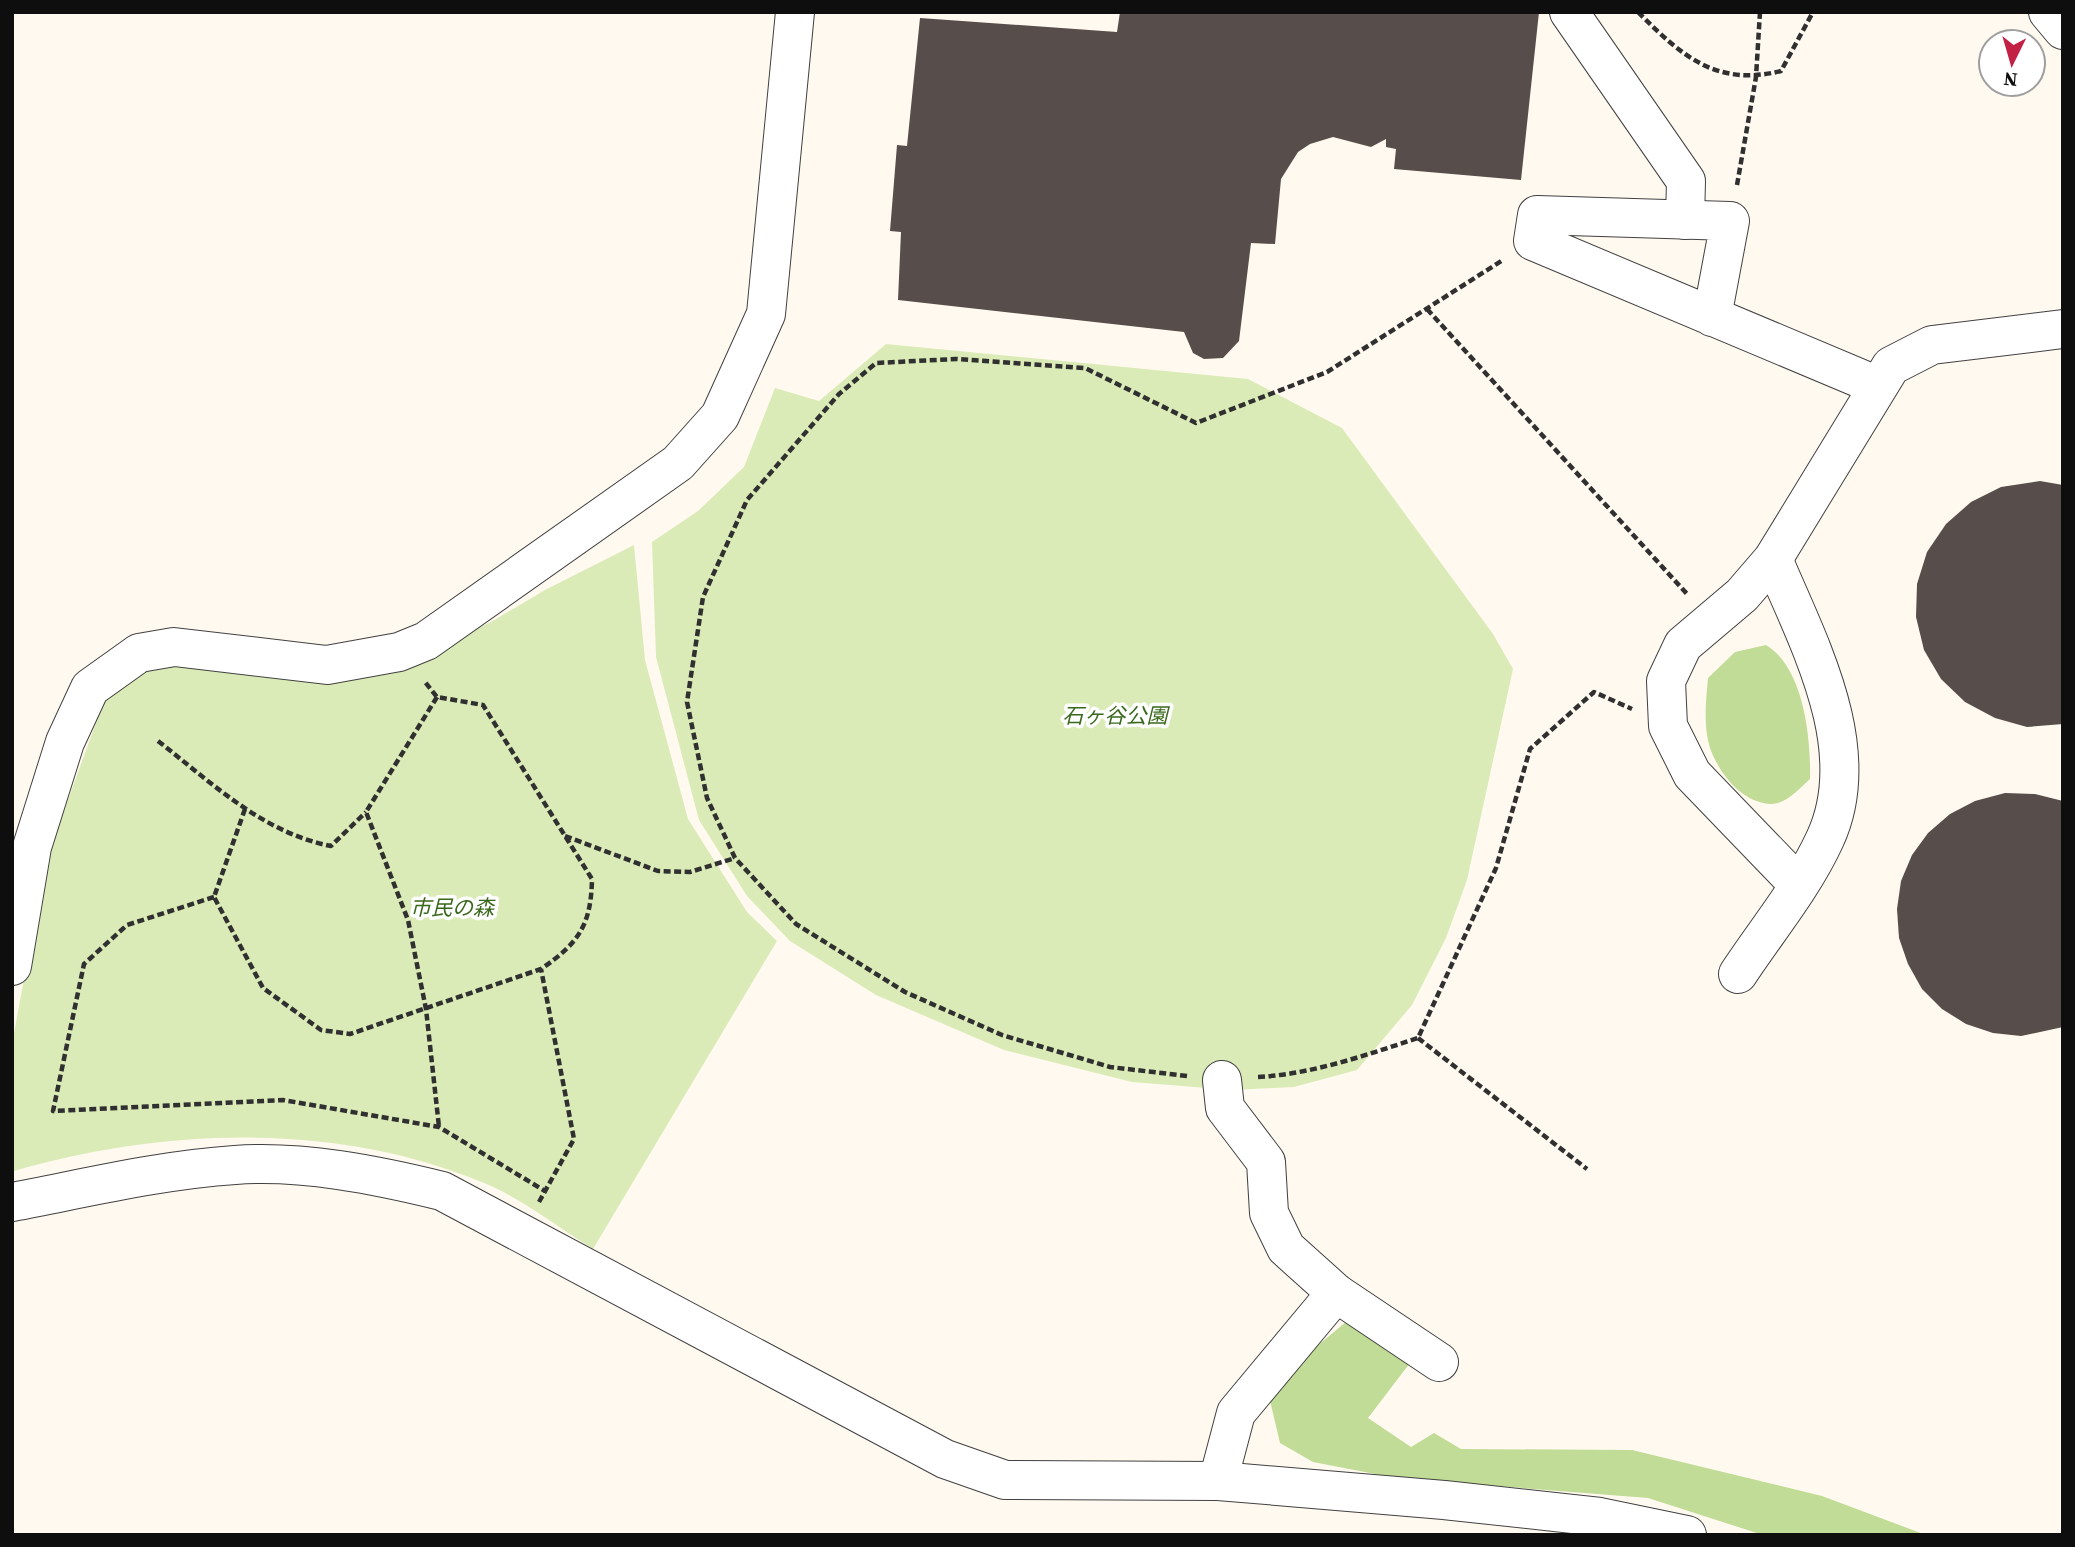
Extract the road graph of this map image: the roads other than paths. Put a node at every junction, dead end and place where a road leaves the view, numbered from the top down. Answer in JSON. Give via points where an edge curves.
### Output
{"nodes":[{"id":1,"x":795,"y":12,"type":"edge"},
{"id":2,"x":1569,"y":12,"type":"edge"},
{"id":3,"x":2048,"y":12,"type":"edge"},
{"id":4,"x":2063,"y":30,"type":"edge"},
{"id":5,"x":1685,"y":220,"type":"junction"},
{"id":6,"x":1712,"y":317,"type":"junction"},
{"id":7,"x":2063,"y":329,"type":"edge"},
{"id":8,"x":1878,"y":387,"type":"junction"},
{"id":9,"x":1773,"y":559,"type":"junction"},
{"id":10,"x":1798,"y":884,"type":"junction"},
{"id":11,"x":12,"y":966,"type":"edge"},
{"id":12,"x":1738,"y":974,"type":"dead end"},
{"id":13,"x":1222,"y":1080,"type":"road end"},
{"id":14,"x":12,"y":1202,"type":"edge"},
{"id":15,"x":1336,"y":1293,"type":"junction"},
{"id":16,"x":1439,"y":1362,"type":"dead end"},
{"id":17,"x":1218,"y":1481,"type":"junction"},
{"id":18,"x":1687,"y":1535,"type":"edge"}],
"edges":[{"from":1,"to":11,"type":"street","via":[[766,314],[720,416],[678,463],[426,641],[400,652],[327,665],[174,647],[139,653],[90,688],[65,742],[32,847]]},
{"from":2,"to":5,"type":"street","via":[[1686,181]]},
{"from":3,"to":4,"type":"street"},
{"from":5,"to":6,"type":"street","via":[[1730,221]]},
{"from":5,"to":6,"type":"street","via":[[1537,215],[1533,241]]},
{"from":6,"to":8,"type":"street"},
{"from":7,"to":8,"type":"street","via":[[1932,345],[1891,366]]},
{"from":8,"to":9,"type":"street"},
{"from":9,"to":10,"type":"street","via":[[1822,676],[1836,736],[1839,787],[1825,838]]},
{"from":9,"to":10,"type":"street","via":[[1683,645],[1666,681],[1668,726],[1692,774]]},
{"from":10,"to":12,"type":"street"},
{"from":13,"to":15,"type":"street","via":[[1225,1108],[1266,1162],[1269,1213],[1286,1248]]},
{"from":14,"to":17,"type":"street","via":[[237,1165],[321,1168],[387,1177],[442,1191],[945,1460],[1005,1480]]},
{"from":15,"to":16,"type":"street"},
{"from":15,"to":17,"type":"street","via":[[1236,1413]]},
{"from":17,"to":18,"type":"street","via":[[1561,1513]]}]}
